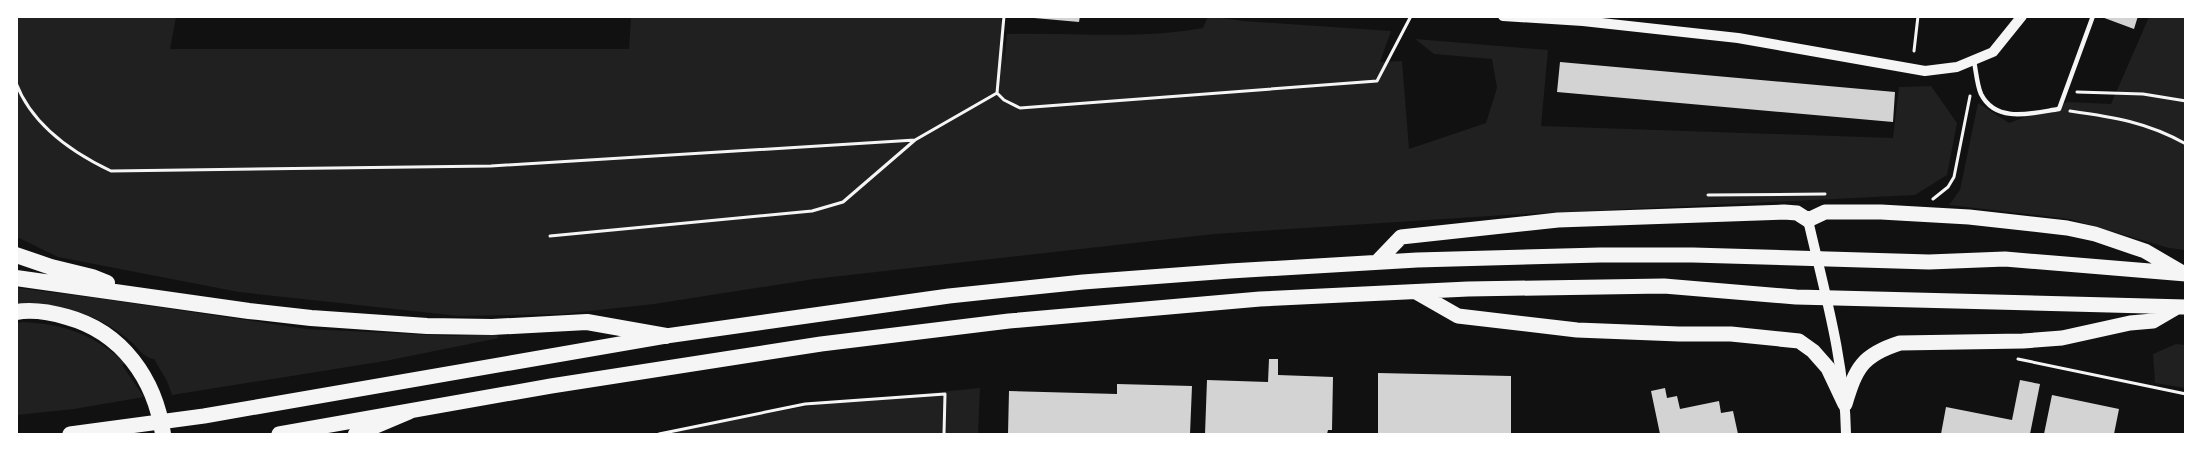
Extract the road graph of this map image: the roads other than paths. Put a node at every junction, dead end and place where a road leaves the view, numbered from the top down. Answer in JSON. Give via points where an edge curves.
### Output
{"nodes":[{"id":1,"x":1503,"y":16,"type":"edge"},
{"id":2,"x":2022,"y":16,"type":"edge"},
{"id":3,"x":2093,"y":16,"type":"edge"},
{"id":4,"x":1618,"y":20,"type":"edge"},
{"id":5,"x":1974,"y":61,"type":"junction"},
{"id":6,"x":1808,"y":220,"type":"junction"},
{"id":7,"x":16,"y":255,"type":"edge"},
{"id":8,"x":1377,"y":262,"type":"junction"},
{"id":9,"x":2184,"y":274,"type":"edge"},
{"id":10,"x":16,"y":278,"type":"edge"},
{"id":11,"x":1416,"y":292,"type":"junction"},
{"id":12,"x":133,"y":294,"type":"junction"},
{"id":13,"x":2181,"y":307,"type":"edge"},
{"id":14,"x":16,"y":312,"type":"edge"},
{"id":15,"x":666,"y":336,"type":"junction"},
{"id":16,"x":1845,"y":404,"type":"junction"},
{"id":17,"x":408,"y":412,"type":"junction"},
{"id":18,"x":70,"y":435,"type":"edge"},
{"id":19,"x":163,"y":435,"type":"edge"},
{"id":20,"x":279,"y":435,"type":"edge"},
{"id":21,"x":356,"y":435,"type":"edge"},
{"id":22,"x":1846,"y":435,"type":"edge"}],
"edges":[{"from":1,"to":4,"type":"street"},
{"from":2,"to":5,"type":"street","via":[[1993,52]]},
{"from":3,"to":5,"type":"lane","via":[[2059,109],[2009,115],[1997,111],[1981,94]]},
{"from":4,"to":5,"type":"street","via":[[1925,71]]},
{"from":6,"to":8,"type":"highway","via":[[1797,213],[1784,212],[1558,220],[1401,237]]},
{"from":6,"to":9,"type":"highway","via":[[1825,212],[1881,212],[2067,228],[2145,251]]},
{"from":6,"to":16,"type":"street","via":[[1835,335]]},
{"from":7,"to":12,"type":"highway","via":[[92,277]]},
{"from":8,"to":9,"type":"highway","via":[[1600,255],[1929,262],[2005,259]]},
{"from":8,"to":15,"type":"highway","via":[[1016,289]]},
{"from":10,"to":12,"type":"highway"},
{"from":11,"to":13,"type":"highway","via":[[1664,286],[1796,297]]},
{"from":11,"to":16,"type":"highway","via":[[1458,316],[1577,330],[1731,334],[1799,341],[1828,368]]},
{"from":11,"to":17,"type":"highway","via":[[1260,299],[921,331],[690,363]]},
{"from":12,"to":15,"type":"highway","via":[[359,322],[492,327],[588,322]]},
{"from":13,"to":16,"type":"highway","via":[[2153,321],[2062,338],[1900,343],[1881,349],[1865,361],[1853,378]]},
{"from":14,"to":19,"type":"highway","via":[[27,310],[77,319],[113,339],[146,380]]},
{"from":15,"to":18,"type":"highway","via":[[204,416]]},
{"from":16,"to":22,"type":"street"},
{"from":17,"to":20,"type":"highway"},
{"from":17,"to":21,"type":"highway"}]}
